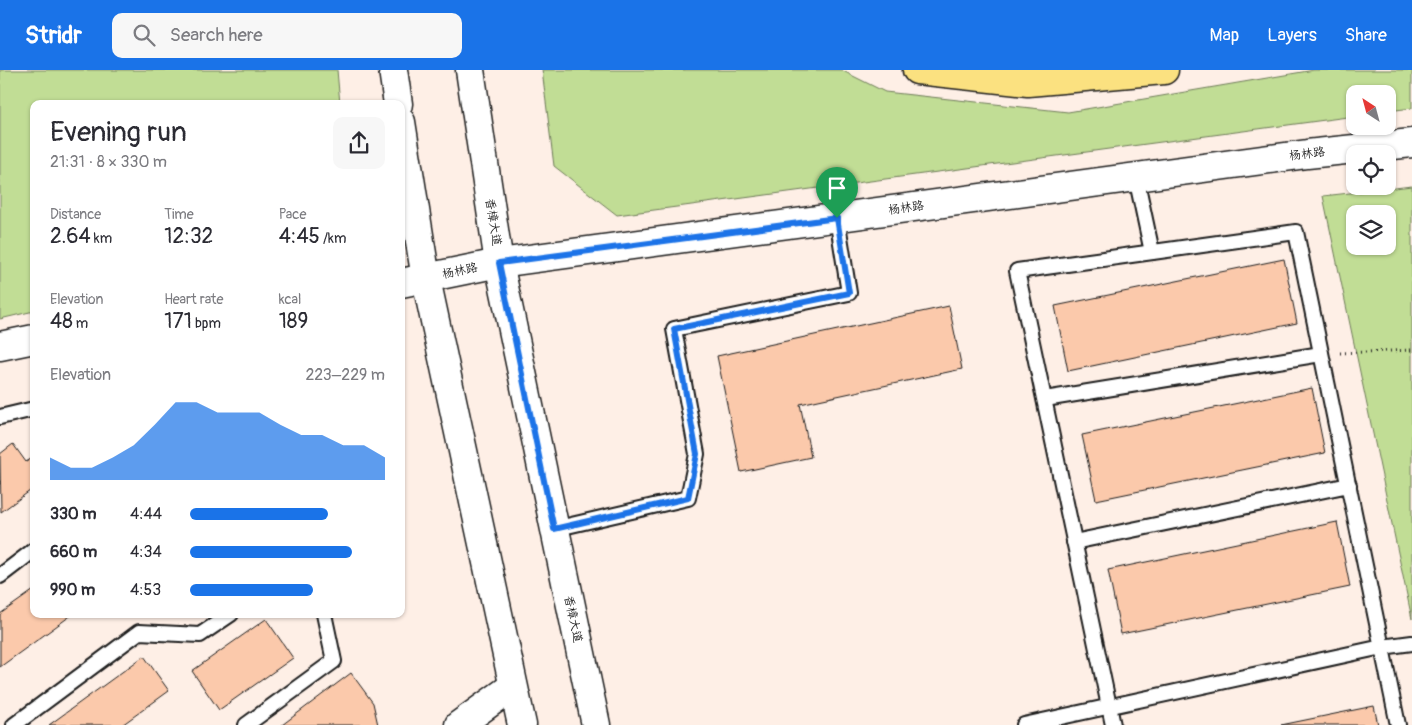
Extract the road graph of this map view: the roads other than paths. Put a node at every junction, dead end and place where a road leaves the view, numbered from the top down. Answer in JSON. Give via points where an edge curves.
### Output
{"nodes":[{"id":1,"x":393,"y":70,"type":"edge"},
{"id":2,"x":470,"y":70,"type":"edge"},
{"id":3,"x":916,"y":70,"type":"edge"},
{"id":4,"x":1164,"y":70,"type":"edge"},
{"id":5,"x":397,"y":100,"type":"edge"},
{"id":6,"x":1412,"y":143,"type":"edge"},
{"id":7,"x":405,"y":175,"type":"edge"},
{"id":8,"x":1136,"y":178,"type":"junction"},
{"id":9,"x":837,"y":218,"type":"junction"},
{"id":10,"x":1152,"y":252,"type":"junction"},
{"id":11,"x":499,"y":263,"type":"junction"},
{"id":12,"x":413,"y":281,"type":"edge"},
{"id":13,"x":30,"y":340,"type":"edge"},
{"id":14,"x":0,"y":346,"type":"edge"},
{"id":15,"x":1321,"y":354,"type":"junction"},
{"id":16,"x":1045,"y":399,"type":"junction"},
{"id":17,"x":30,"y":410,"type":"edge"},
{"id":18,"x":0,"y":417,"type":"edge"},
{"id":19,"x":1349,"y":485,"type":"junction"},
{"id":20,"x":554,"y":529,"type":"junction"},
{"id":21,"x":1074,"y":542,"type":"junction"},
{"id":22,"x":30,"y":553,"type":"edge"},
{"id":23,"x":0,"y":576,"type":"edge"},
{"id":24,"x":225,"y":618,"type":"edge"},
{"id":25,"x":325,"y":618,"type":"edge"},
{"id":26,"x":1412,"y":643,"type":"edge"},
{"id":27,"x":1382,"y":647,"type":"junction"},
{"id":28,"x":513,"y":686,"type":"junction"},
{"id":29,"x":1109,"y":706,"type":"junction"},
{"id":30,"x":250,"y":724,"type":"edge"},
{"id":31,"x":14,"y":725,"type":"edge"},
{"id":32,"x":459,"y":725,"type":"edge"},
{"id":33,"x":522,"y":725,"type":"edge"},
{"id":34,"x":596,"y":725,"type":"edge"},
{"id":35,"x":1024,"y":725,"type":"edge"},
{"id":36,"x":1112,"y":725,"type":"edge"},
{"id":37,"x":1398,"y":725,"type":"edge"}],
"edges":[{"from":1,"to":5,"type":"main road"},
{"from":2,"to":11,"type":"main road","name":"香樟大道"},
{"from":3,"to":4,"type":"highway","via":[[1028,82]]},
{"from":6,"to":8,"type":"main road","name":"杨林路"},
{"from":7,"to":12,"type":"main road"},
{"from":8,"to":9,"type":"main road","name":"杨林路"},
{"from":8,"to":10,"type":"lane"},
{"from":9,"to":11,"type":"main road","name":"杨林路"},
{"from":9,"to":20,"type":"lane","via":[[849,293],[674,329],[697,454],[688,498]]},
{"from":10,"to":15,"type":"lane","via":[[1296,232]]},
{"from":10,"to":16,"type":"lane","via":[[1017,271]]},
{"from":11,"to":12,"type":"main road","name":"杨林路"},
{"from":11,"to":20,"type":"main road","name":"香樟大道"},
{"from":12,"to":28,"type":"main road"},
{"from":13,"to":14,"type":"main road"},
{"from":15,"to":16,"type":"lane"},
{"from":15,"to":19,"type":"lane"},
{"from":16,"to":21,"type":"lane"},
{"from":17,"to":18,"type":"lane"},
{"from":19,"to":21,"type":"lane"},
{"from":19,"to":27,"type":"lane"},
{"from":20,"to":34,"type":"main road","name":"香樟大道"},
{"from":21,"to":29,"type":"lane"},
{"from":22,"to":23,"type":"lane"},
{"from":24,"to":31,"type":"lane","via":[[200,635],[139,632]]},
{"from":25,"to":30,"type":"lane","via":[[334,661]]},
{"from":26,"to":27,"type":"lane"},
{"from":27,"to":29,"type":"lane"},
{"from":27,"to":37,"type":"lane"},
{"from":28,"to":32,"type":"main road"},
{"from":28,"to":33,"type":"main road"},
{"from":29,"to":35,"type":"lane"},
{"from":29,"to":36,"type":"lane"}]}
